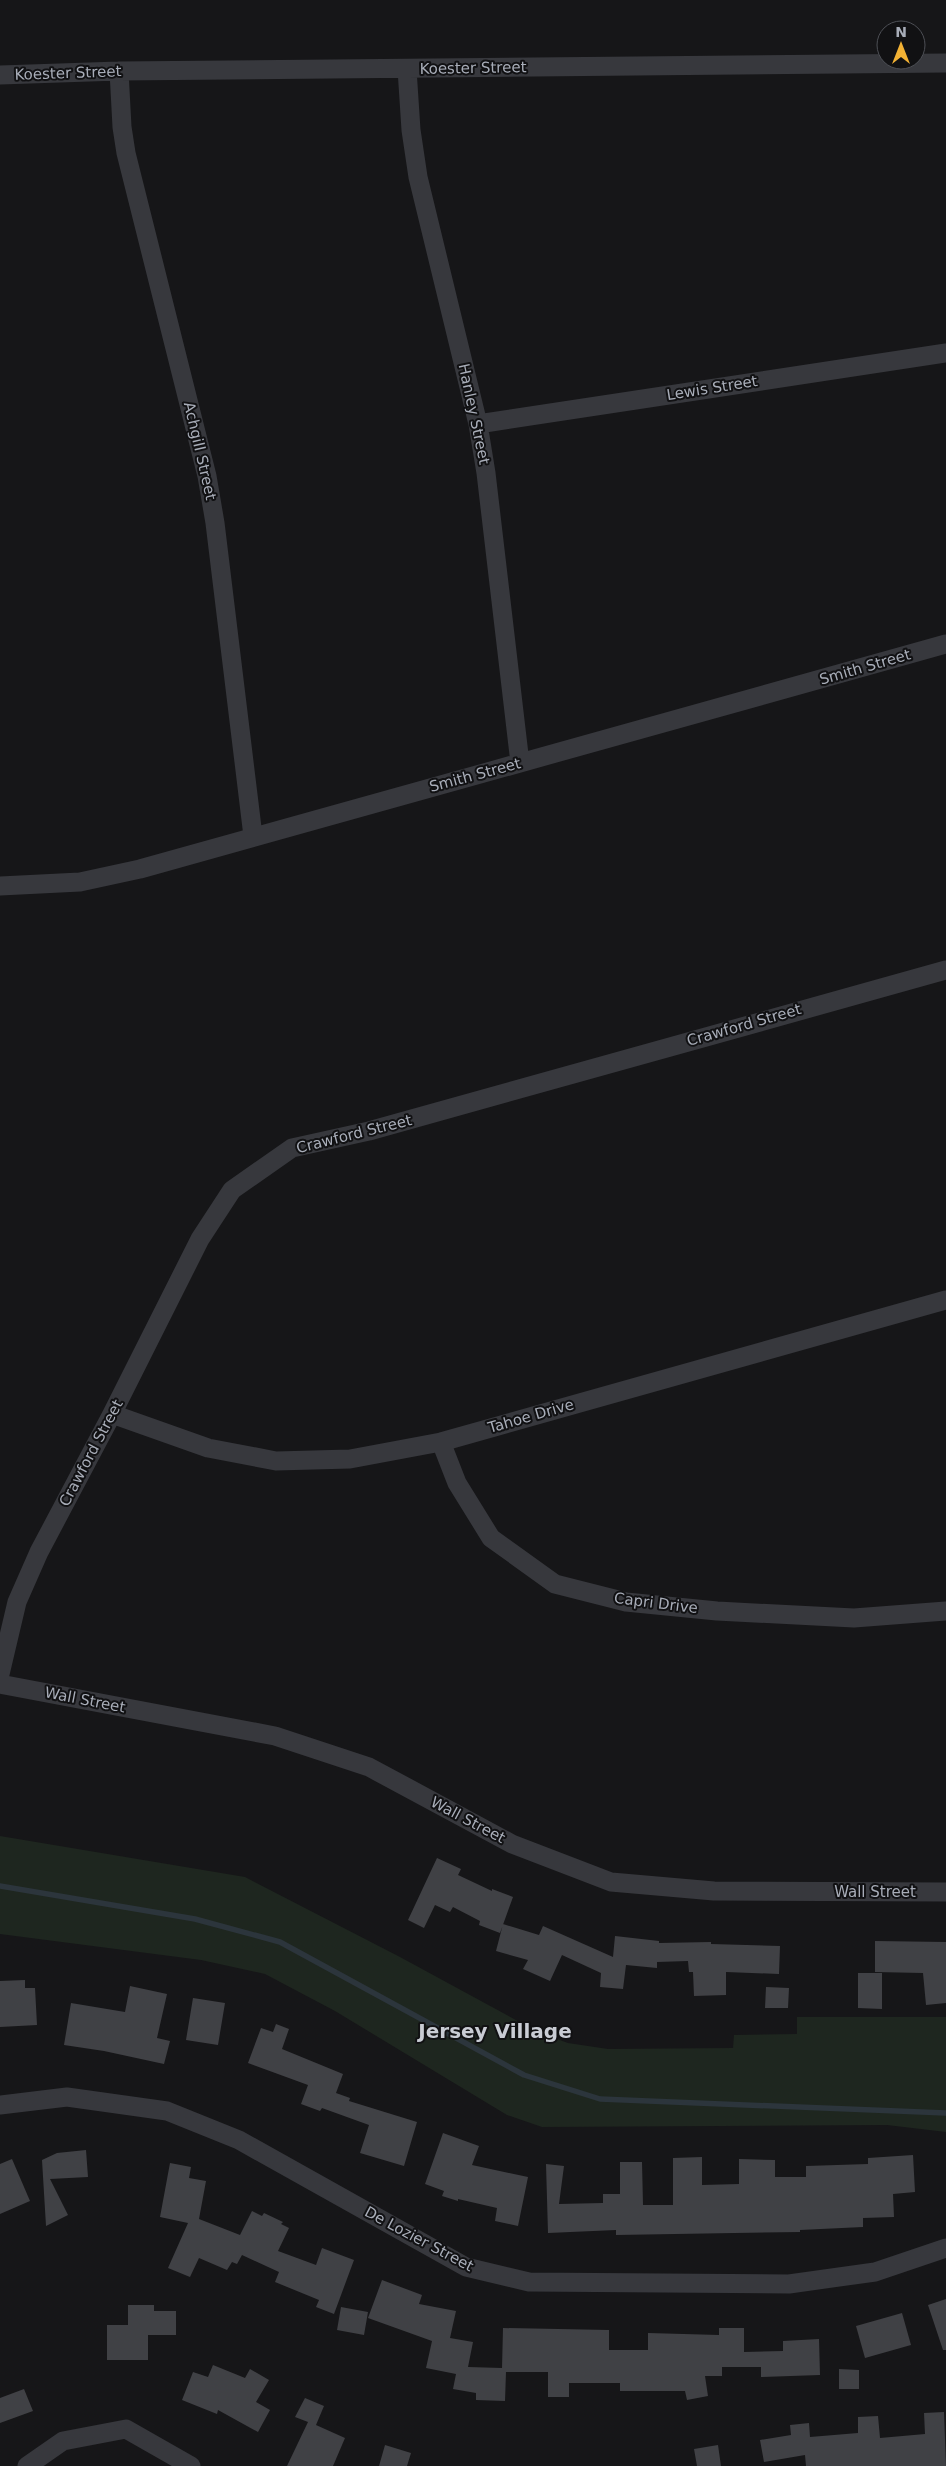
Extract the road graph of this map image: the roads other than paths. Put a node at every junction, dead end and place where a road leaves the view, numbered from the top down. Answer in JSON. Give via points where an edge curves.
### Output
{"nodes":[{"id":1,"x":946,"y":63,"type":"edge"},
{"id":2,"x":407,"y":69,"type":"junction"},
{"id":3,"x":119,"y":71,"type":"junction"},
{"id":4,"x":0,"y":75,"type":"edge"},
{"id":5,"x":946,"y":353,"type":"edge"},
{"id":6,"x":478,"y":424,"type":"junction"},
{"id":7,"x":946,"y":644,"type":"edge"},
{"id":8,"x":520,"y":763,"type":"junction"},
{"id":9,"x":253,"y":836,"type":"junction"},
{"id":10,"x":0,"y":886,"type":"edge"},
{"id":11,"x":946,"y":970,"type":"edge"},
{"id":12,"x":946,"y":1300,"type":"edge"},
{"id":13,"x":112,"y":1414,"type":"junction"},
{"id":14,"x":441,"y":1442,"type":"junction"},
{"id":15,"x":946,"y":1611,"type":"edge"},
{"id":16,"x":0,"y":1674,"type":"edge"},
{"id":17,"x":0,"y":1684,"type":"edge"},
{"id":18,"x":946,"y":1892,"type":"edge"},
{"id":19,"x":0,"y":2105,"type":"edge"},
{"id":20,"x":946,"y":2248,"type":"edge"},
{"id":21,"x":28,"y":2466,"type":"edge"},
{"id":22,"x":191,"y":2466,"type":"edge"}],
"edges":[{"from":1,"to":2,"type":"street","name":"Koester Street"},
{"from":2,"to":3,"type":"street","name":"Koester Street"},
{"from":2,"to":6,"type":"street","name":"Hanley Street","via":[[418,177]]},
{"from":3,"to":4,"type":"street","name":"Koester Street"},
{"from":3,"to":9,"type":"street","name":"Achgill Street","via":[[126,153],[207,476]]},
{"from":5,"to":6,"type":"street","name":"Lewis Street"},
{"from":6,"to":8,"type":"street","name":"Hanley Street","via":[[493,523]]},
{"from":7,"to":8,"type":"street","name":"Smith Street"},
{"from":8,"to":9,"type":"street","name":"Smith Street"},
{"from":9,"to":10,"type":"street","name":"Smith Street","via":[[80,882]]},
{"from":11,"to":13,"type":"street","name":"Crawford Street","via":[[369,1131],[292,1148],[232,1190],[200,1239]]},
{"from":12,"to":14,"type":"street","name":"Tahoe Drive"},
{"from":13,"to":14,"type":"street","name":"Tahoe Drive","via":[[208,1448],[276,1460],[350,1459]]},
{"from":13,"to":16,"type":"street","name":"Crawford Street","via":[[39,1552],[18,1602]]},
{"from":14,"to":15,"type":"street","name":"Capri Drive","via":[[457,1483],[491,1538],[555,1584],[626,1602],[717,1611],[854,1618]]},
{"from":17,"to":18,"type":"street","name":"Wall Street","via":[[275,1736],[369,1767],[512,1844],[610,1882],[714,1891]]},
{"from":19,"to":20,"type":"street","name":"De Lozier Street","via":[[67,2097],[167,2111],[239,2140],[466,2268],[529,2282],[790,2284],[875,2272]]},
{"from":21,"to":22,"type":"street","via":[[63,2441],[126,2429]]}]}
